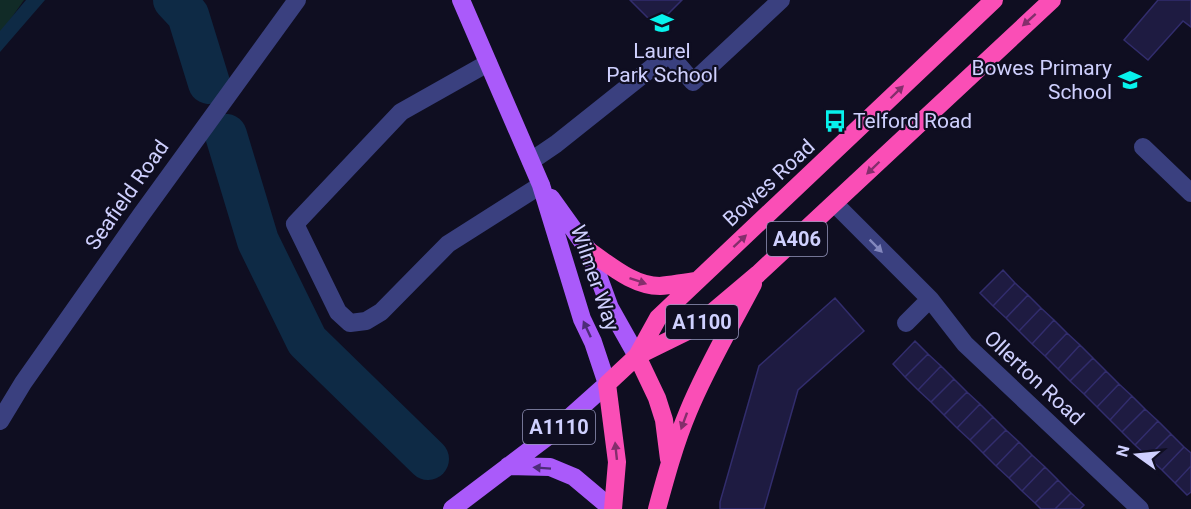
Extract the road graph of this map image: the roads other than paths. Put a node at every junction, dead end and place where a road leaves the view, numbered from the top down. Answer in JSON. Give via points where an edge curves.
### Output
{"nodes":[{"id":1,"x":297,"y":0,"type":"edge"},
{"id":2,"x":461,"y":0,"type":"edge"},
{"id":3,"x":781,"y":0,"type":"edge"},
{"id":4,"x":994,"y":0,"type":"edge"},
{"id":5,"x":1052,"y":0,"type":"edge"},
{"id":6,"x":488,"y":63,"type":"junction"},
{"id":7,"x":1143,"y":147,"type":"dead end"},
{"id":8,"x":531,"y":161,"type":"junction"},
{"id":9,"x":541,"y":185,"type":"junction"},
{"id":10,"x":1191,"y":193,"type":"edge"},
{"id":11,"x":835,"y":204,"type":"junction"},
{"id":12,"x":589,"y":250,"type":"junction"},
{"id":13,"x":758,"y":274,"type":"junction"},
{"id":14,"x":698,"y":281,"type":"junction"},
{"id":15,"x":930,"y":299,"type":"junction"},
{"id":16,"x":906,"y":323,"type":"dead end"},
{"id":17,"x":637,"y":356,"type":"junction"},
{"id":18,"x":607,"y":384,"type":"junction"},
{"id":19,"x":0,"y":421,"type":"edge"},
{"id":20,"x":669,"y":462,"type":"junction"},
{"id":21,"x":508,"y":466,"type":"junction"},
{"id":22,"x":453,"y":509,"type":"edge"},
{"id":23,"x":612,"y":509,"type":"edge"},
{"id":24,"x":657,"y":509,"type":"edge"},
{"id":25,"x":1140,"y":509,"type":"edge"}],
"edges":[{"from":1,"to":19,"type":"street","name":"Seafield Road","via":[[206,123]]},
{"from":2,"to":6,"type":"main road","name":"Wilmer Way"},
{"from":3,"to":8,"type":"street","via":[[693,82],[669,54]]},
{"from":14,"to":4,"type":"highway","name":"Bowes Road","number":"A406","one_way":true},
{"from":5,"to":11,"type":"highway","name":"Bowes Road","number":"A406","one_way":true},
{"from":6,"to":8,"type":"main road","name":"Wilmer Way"},
{"from":6,"to":9,"type":"street","via":[[401,112],[295,224],[338,312],[350,323],[366,321],[381,312],[448,244]]},
{"from":7,"to":10,"type":"street"},
{"from":8,"to":9,"type":"main road","name":"Wilmer Way"},
{"from":9,"to":12,"type":"main road","name":"Wilmer Way"},
{"from":18,"to":9,"type":"main road","name":"Wilmer Way","one_way":true,"via":[[582,319]]},
{"from":11,"to":13,"type":"highway","name":"Bowes Road","number":"A406"},
{"from":11,"to":15,"type":"street","name":"Ollerton Road","one_way":true},
{"from":12,"to":14,"type":"highway","one_way":true,"via":[[643,283],[659,286]]},
{"from":12,"to":17,"type":"main road","name":"Wilmer Way","via":[[610,308]]},
{"from":13,"to":17,"type":"highway","name":"Bowes Road","number":"A1100","via":[[694,328]]},
{"from":13,"to":20,"type":"highway","name":"Bowes Road","number":"A406","one_way":true,"via":[[702,381]]},
{"from":14,"to":17,"type":"highway","name":"Bowes Road","number":"A406","via":[[658,318]]},
{"from":15,"to":16,"type":"street"},
{"from":15,"to":25,"type":"street","name":"Ollerton Road","via":[[965,344]]},
{"from":17,"to":18,"type":"highway","name":"Bowes Road"},
{"from":17,"to":20,"type":"highway","via":[[664,420]]},
{"from":18,"to":21,"type":"main road","name":"Bowes Road","number":"A1110"},
{"from":23,"to":18,"type":"highway","one_way":true,"via":[[617,462]]},
{"from":20,"to":24,"type":"highway","name":"Bowes Road","number":"A406"},
{"from":21,"to":22,"type":"main road","name":"Bowes Road","number":"A1110"},
{"from":23,"to":21,"type":"main road","one_way":true,"via":[[574,477],[550,467]]}]}
